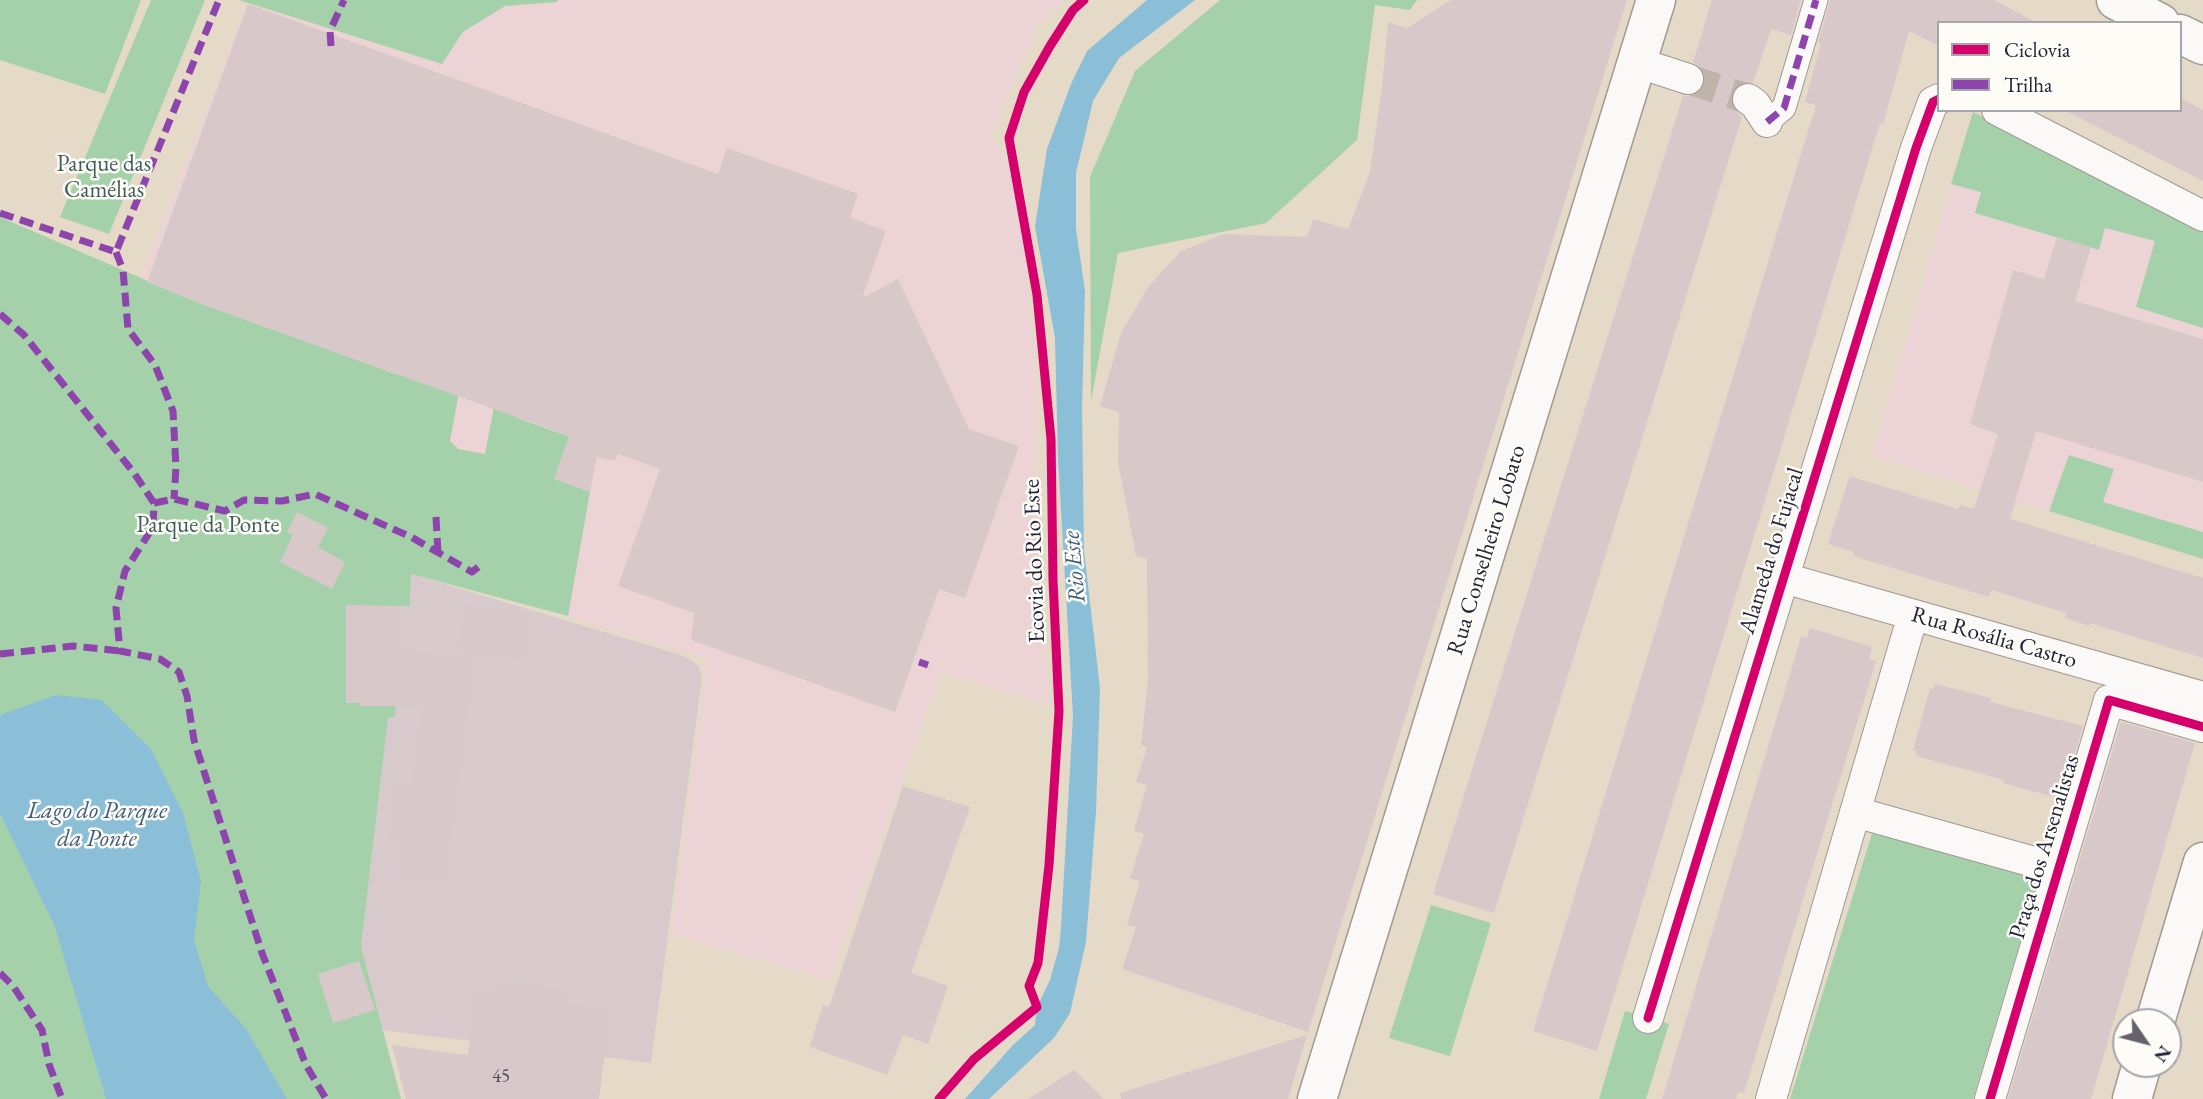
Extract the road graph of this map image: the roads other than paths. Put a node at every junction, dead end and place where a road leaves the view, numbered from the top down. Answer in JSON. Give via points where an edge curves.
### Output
{"nodes":[{"id":1,"x":1656,"y":0,"type":"edge"},
{"id":2,"x":1816,"y":0,"type":"edge"},
{"id":3,"x":2116,"y":0,"type":"edge"},
{"id":4,"x":2156,"y":21,"type":"edge"},
{"id":5,"x":2182,"y":35,"type":"edge"},
{"id":6,"x":2203,"y":45,"type":"edge"},
{"id":7,"x":1636,"y":62,"type":"junction"},
{"id":8,"x":1688,"y":79,"type":"tunnel mouth"},
{"id":9,"x":1748,"y":99,"type":"tunnel mouth"},
{"id":10,"x":1937,"y":100,"type":"edge"},
{"id":11,"x":2001,"y":112,"type":"edge"},
{"id":12,"x":1767,"y":122,"type":"joint"},
{"id":13,"x":2203,"y":216,"type":"edge"},
{"id":14,"x":1784,"y":578,"type":"junction"},
{"id":15,"x":1913,"y":615,"type":"junction"},
{"id":16,"x":2203,"y":697,"type":"edge"},
{"id":17,"x":2203,"y":727,"type":"edge"},
{"id":18,"x":1855,"y":812,"type":"junction"},
{"id":19,"x":2203,"y":862,"type":"edge"},
{"id":20,"x":2059,"y":869,"type":"junction"},
{"id":21,"x":2159,"y":1008,"type":"edge"},
{"id":22,"x":1648,"y":1018,"type":"dead end"},
{"id":23,"x":2138,"y":1078,"type":"edge"},
{"id":24,"x":1317,"y":1099,"type":"edge"},
{"id":25,"x":1770,"y":1099,"type":"edge"},
{"id":26,"x":1990,"y":1099,"type":"edge"},
{"id":27,"x":2132,"y":1099,"type":"edge"}],
"edges":[{"from":1,"to":7,"type":"main road","name":"Rua Conselheiro Lobato"},
{"from":2,"to":12,"type":"street","via":[[1784,108]]},
{"from":3,"to":4,"type":"main road"},
{"from":5,"to":6,"type":"main road"},
{"from":7,"to":8,"type":"street"},
{"from":7,"to":24,"type":"main road","name":"Rua Conselheiro Lobato"},
{"from":9,"to":12,"type":"street"},
{"from":10,"to":14,"type":"street","name":"Alameda do Fujacal","via":[[1916,148]]},
{"from":11,"to":13,"type":"street"},
{"from":14,"to":15,"type":"street","name":"Rua Rosália Castro"},
{"from":14,"to":22,"type":"street","name":"Alameda do Fujacal"},
{"from":15,"to":16,"type":"street","name":"Rua Rosália Castro"},
{"from":15,"to":18,"type":"street"},
{"from":17,"to":20,"type":"street","name":"Praça dos Arsenalistas","via":[[2109,700]]},
{"from":18,"to":20,"type":"street","name":"Praça dos Arsenalistas"},
{"from":18,"to":25,"type":"street"},
{"from":19,"to":21,"type":"main road"},
{"from":20,"to":26,"type":"street","name":"Praça dos Arsenalistas"},
{"from":23,"to":27,"type":"main road"}]}
